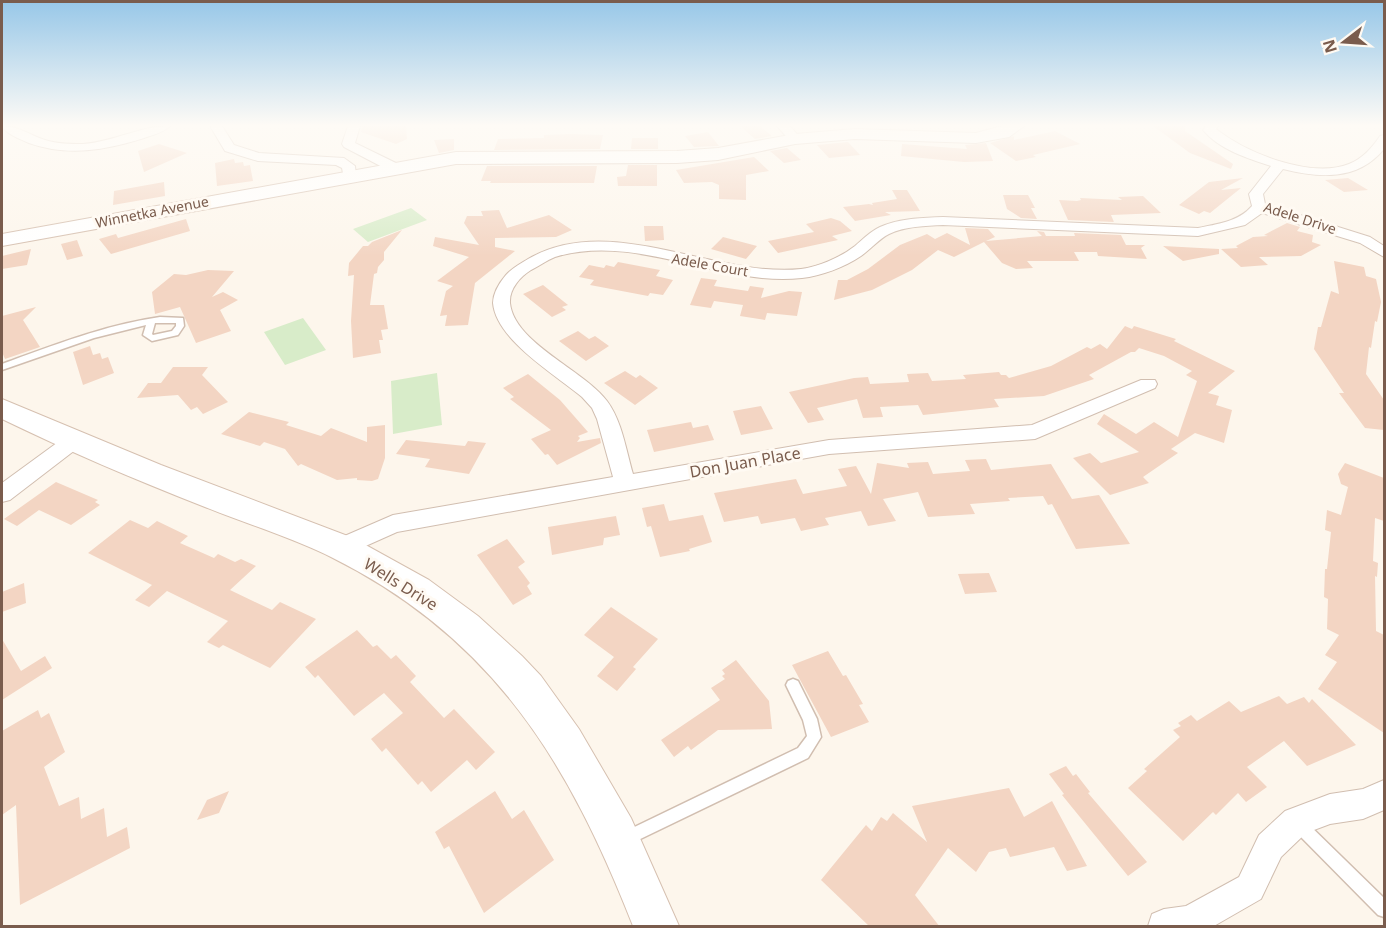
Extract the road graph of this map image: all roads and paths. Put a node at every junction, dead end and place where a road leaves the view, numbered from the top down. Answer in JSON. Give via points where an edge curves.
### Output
{"nodes":[{"id":1,"x":348,"y":169,"type":"edge"},
{"id":2,"x":378,"y":169,"type":"edge"},
{"id":3,"x":1276,"y":169,"type":"edge"},
{"id":4,"x":1314,"y":169,"type":"edge"},
{"id":5,"x":1339,"y":169,"type":"edge"},
{"id":6,"x":349,"y":176,"type":"junction"},
{"id":7,"x":1258,"y":207,"type":"junction"},
{"id":8,"x":2,"y":240,"type":"edge"},
{"id":9,"x":1384,"y":252,"type":"edge"},
{"id":10,"x":152,"y":322,"type":"dead end"},
{"id":11,"x":2,"y":367,"type":"edge"},
{"id":12,"x":1148,"y":384,"type":"dead end"},
{"id":13,"x":2,"y":408,"type":"edge"},
{"id":14,"x":72,"y":442,"type":"junction"},
{"id":15,"x":625,"y":483,"type":"junction"},
{"id":16,"x":2,"y":494,"type":"edge"},
{"id":17,"x":341,"y":548,"type":"junction"},
{"id":18,"x":793,"y":685,"type":"dead end"},
{"id":19,"x":1384,"y":795,"type":"edge"},
{"id":20,"x":1296,"y":822,"type":"junction"},
{"id":21,"x":618,"y":842,"type":"junction"},
{"id":22,"x":1384,"y":909,"type":"edge"},
{"id":23,"x":656,"y":927,"type":"edge"},
{"id":24,"x":1164,"y":927,"type":"edge"}],
"edges":[{"from":1,"to":6,"type":"street"},
{"from":2,"to":6,"type":"main road","name":"Winnetka Avenue"},
{"from":3,"to":7,"type":"street","name":"Adele Drive","via":[[1256,194]]},
{"from":4,"to":5,"type":"street"},
{"from":6,"to":8,"type":"main road","name":"Winnetka Avenue"},
{"from":7,"to":9,"type":"street","name":"Adele Drive","via":[[1365,240]]},
{"from":7,"to":15,"type":"street","name":"Adele Court","via":[[1252,217],[1198,232],[909,222],[884,231],[852,255],[805,273],[733,271],[600,246],[569,248],[532,261],[509,279],[501,303],[507,320],[601,406]]},
{"from":10,"to":11,"type":"lane","via":[[127,325]]},
{"from":12,"to":15,"type":"street","name":"Don Juan Place","via":[[1035,432],[829,447]]},
{"from":13,"to":14,"type":"main road","name":"Wells Drive"},
{"from":14,"to":16,"type":"street"},
{"from":14,"to":17,"type":"main road","name":"Wells Drive"},
{"from":15,"to":17,"type":"street","name":"Don Juan Place","via":[[393,524]]},
{"from":17,"to":21,"type":"main road","name":"Wells Drive","via":[[401,581],[447,613],[525,687],[563,738]]},
{"from":18,"to":21,"type":"lane","via":[[810,719],[814,737],[803,753]]},
{"from":19,"to":20,"type":"street"},
{"from":20,"to":22,"type":"lane"},
{"from":20,"to":24,"type":"street","via":[[1270,846],[1250,888],[1190,922]]},
{"from":21,"to":23,"type":"main road","name":"Wells Drive"}]}
